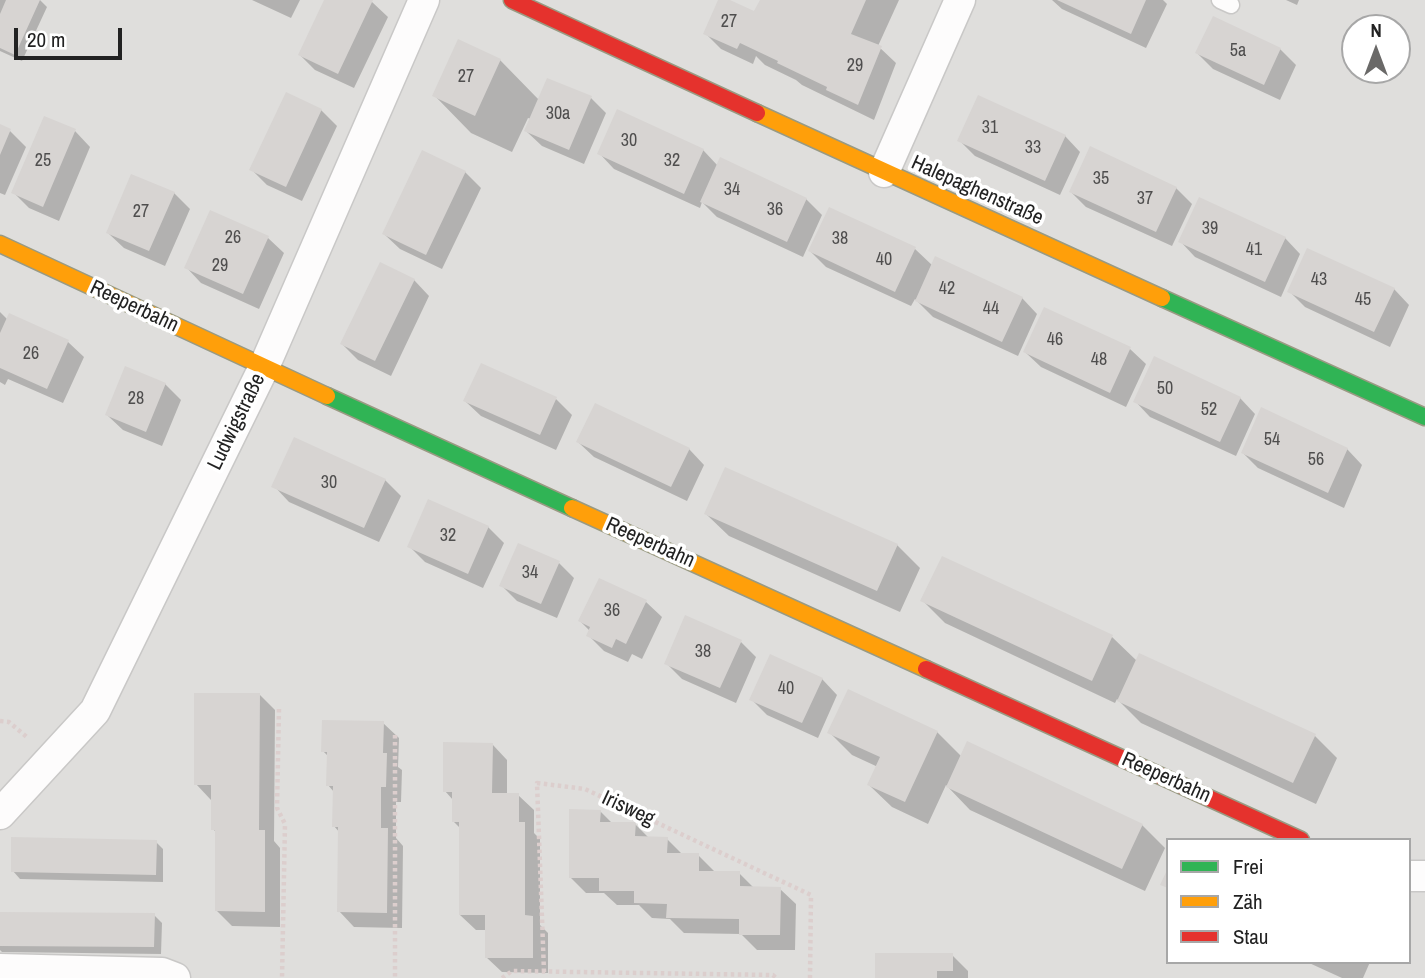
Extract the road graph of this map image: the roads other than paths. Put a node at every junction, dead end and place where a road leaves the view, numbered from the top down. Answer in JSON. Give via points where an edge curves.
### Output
{"nodes":[{"id":1,"x":424,"y":0,"type":"edge"},
{"id":2,"x":512,"y":0,"type":"edge"},
{"id":3,"x":960,"y":0,"type":"edge"},
{"id":4,"x":884,"y":172,"type":"junction"},
{"id":5,"x":0,"y":244,"type":"edge"},
{"id":6,"x":264,"y":367,"type":"junction"},
{"id":7,"x":1425,"y":417,"type":"edge"},
{"id":8,"x":0,"y":814,"type":"edge"},
{"id":9,"x":1297,"y":838,"type":"edge"},
{"id":10,"x":0,"y":969,"type":"edge"},
{"id":11,"x":175,"y":978,"type":"edge"}],
"edges":[{"from":1,"to":6,"type":"street","name":"Ludwigstraße"},
{"from":2,"to":4,"type":"street","name":"Halepaghenstraße"},
{"from":3,"to":4,"type":"street"},
{"from":4,"to":7,"type":"street","name":"Halepaghenstraße"},
{"from":5,"to":6,"type":"street","name":"Reeperbahn"},
{"from":6,"to":8,"type":"street","name":"Ludwigstraße","via":[[95,711]]},
{"from":6,"to":9,"type":"street","name":"Reeperbahn"},
{"from":10,"to":11,"type":"street","via":[[162,973]]}]}
